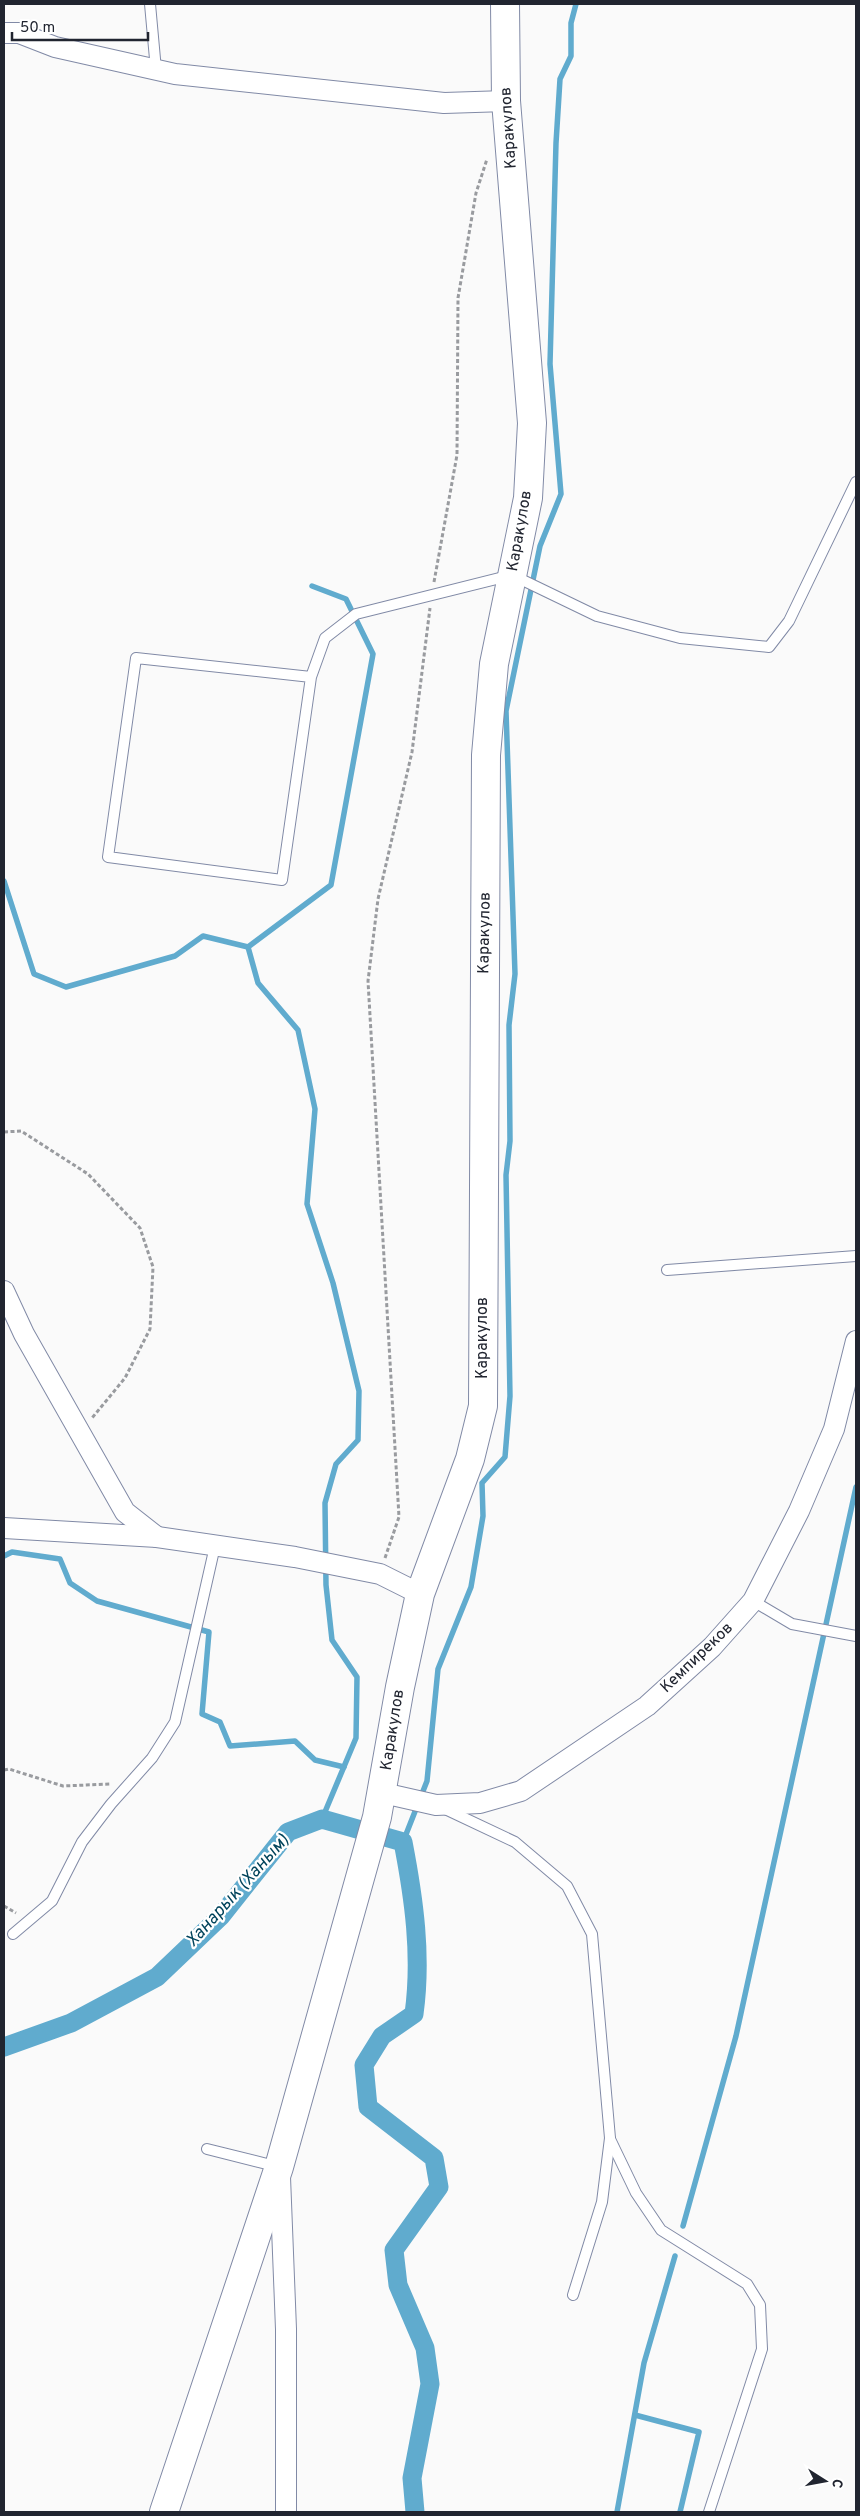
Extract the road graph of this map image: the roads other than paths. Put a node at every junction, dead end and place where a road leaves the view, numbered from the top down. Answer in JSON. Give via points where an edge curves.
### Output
{"nodes":[{"id":1,"x":150,"y":4,"type":"edge"},
{"id":2,"x":505,"y":4,"type":"edge"},
{"id":3,"x":9,"y":29,"type":"edge"},
{"id":4,"x":156,"y":70,"type":"junction"},
{"id":5,"x":506,"y":101,"type":"junction"},
{"id":6,"x":856,"y":482,"type":"edge"},
{"id":7,"x":512,"y":576,"type":"junction"},
{"id":8,"x":311,"y":677,"type":"junction"},
{"id":9,"x":856,"y":1256,"type":"edge"},
{"id":10,"x":667,"y":1270,"type":"dead end"},
{"id":11,"x":4,"y":1291,"type":"edge"},
{"id":12,"x":856,"y":1341,"type":"edge"},
{"id":13,"x":4,"y":1528,"type":"edge"},
{"id":14,"x":157,"y":1537,"type":"junction"},
{"id":15,"x":215,"y":1546,"type":"junction"},
{"id":16,"x":420,"y":1594,"type":"junction"},
{"id":17,"x":753,"y":1601,"type":"junction"},
{"id":18,"x":856,"y":1636,"type":"edge"},
{"id":19,"x":380,"y":1805,"type":"junction"},
{"id":20,"x":436,"y":1805,"type":"junction"},
{"id":21,"x":13,"y":1934,"type":"dead end"},
{"id":22,"x":610,"y":2138,"type":"junction"},
{"id":23,"x":207,"y":2150,"type":"dead end"},
{"id":24,"x":280,"y":2168,"type":"junction"},
{"id":25,"x":573,"y":2295,"type":"dead end"},
{"id":26,"x":164,"y":2512,"type":"edge"},
{"id":27,"x":286,"y":2512,"type":"edge"},
{"id":28,"x":709,"y":2512,"type":"edge"}],
"edges":[{"from":1,"to":4,"type":"lane"},
{"from":2,"to":5,"type":"main road","name":"Каракулов"},
{"from":3,"to":4,"type":"street","via":[[55,47]]},
{"from":4,"to":5,"type":"street","via":[[444,103]]},
{"from":5,"to":7,"type":"main road","name":"Каракулов","via":[[532,423],[528,498]]},
{"from":6,"to":7,"type":"lane","via":[[789,620],[769,647],[680,638],[597,616]]},
{"from":7,"to":8,"type":"lane","via":[[356,614],[325,638]]},
{"from":7,"to":16,"type":"main road","name":"Каракулов","via":[[494,664],[486,755],[482,1406],[470,1459]]},
{"from":8,"to":8,"type":"lane","via":[[282,880],[108,857],[136,658]]},
{"from":9,"to":10,"type":"lane"},
{"from":11,"to":14,"type":"street","via":[[24,1334],[125,1512]]},
{"from":12,"to":17,"type":"street","name":"Кемпиреков","via":[[834,1429],[799,1511]]},
{"from":13,"to":14,"type":"street"},
{"from":14,"to":15,"type":"street"},
{"from":15,"to":16,"type":"street","via":[[295,1557],[380,1574]]},
{"from":15,"to":21,"type":"lane","via":[[175,1722],[152,1758],[82,1842],[52,1901]]},
{"from":16,"to":19,"type":"main road","name":"Каракулов"},
{"from":17,"to":18,"type":"lane","via":[[792,1624]]},
{"from":17,"to":20,"type":"street","name":"Кемпиреков","via":[[712,1647],[647,1706],[521,1791],[480,1803]]},
{"from":19,"to":20,"type":"street","name":"Кемпиреков"},
{"from":19,"to":24,"type":"main road","name":"Каракулов"},
{"from":20,"to":22,"type":"lane","via":[[515,1842],[566,1886],[592,1934]]},
{"from":22,"to":25,"type":"lane","via":[[602,2202]]},
{"from":22,"to":28,"type":"lane","via":[[636,2193],[661,2230],[747,2284],[760,2306],[762,2349]]},
{"from":23,"to":24,"type":"lane"},
{"from":24,"to":26,"type":"main road","name":"Каракулов"},
{"from":24,"to":27,"type":"street","via":[[286,2329]]}]}
